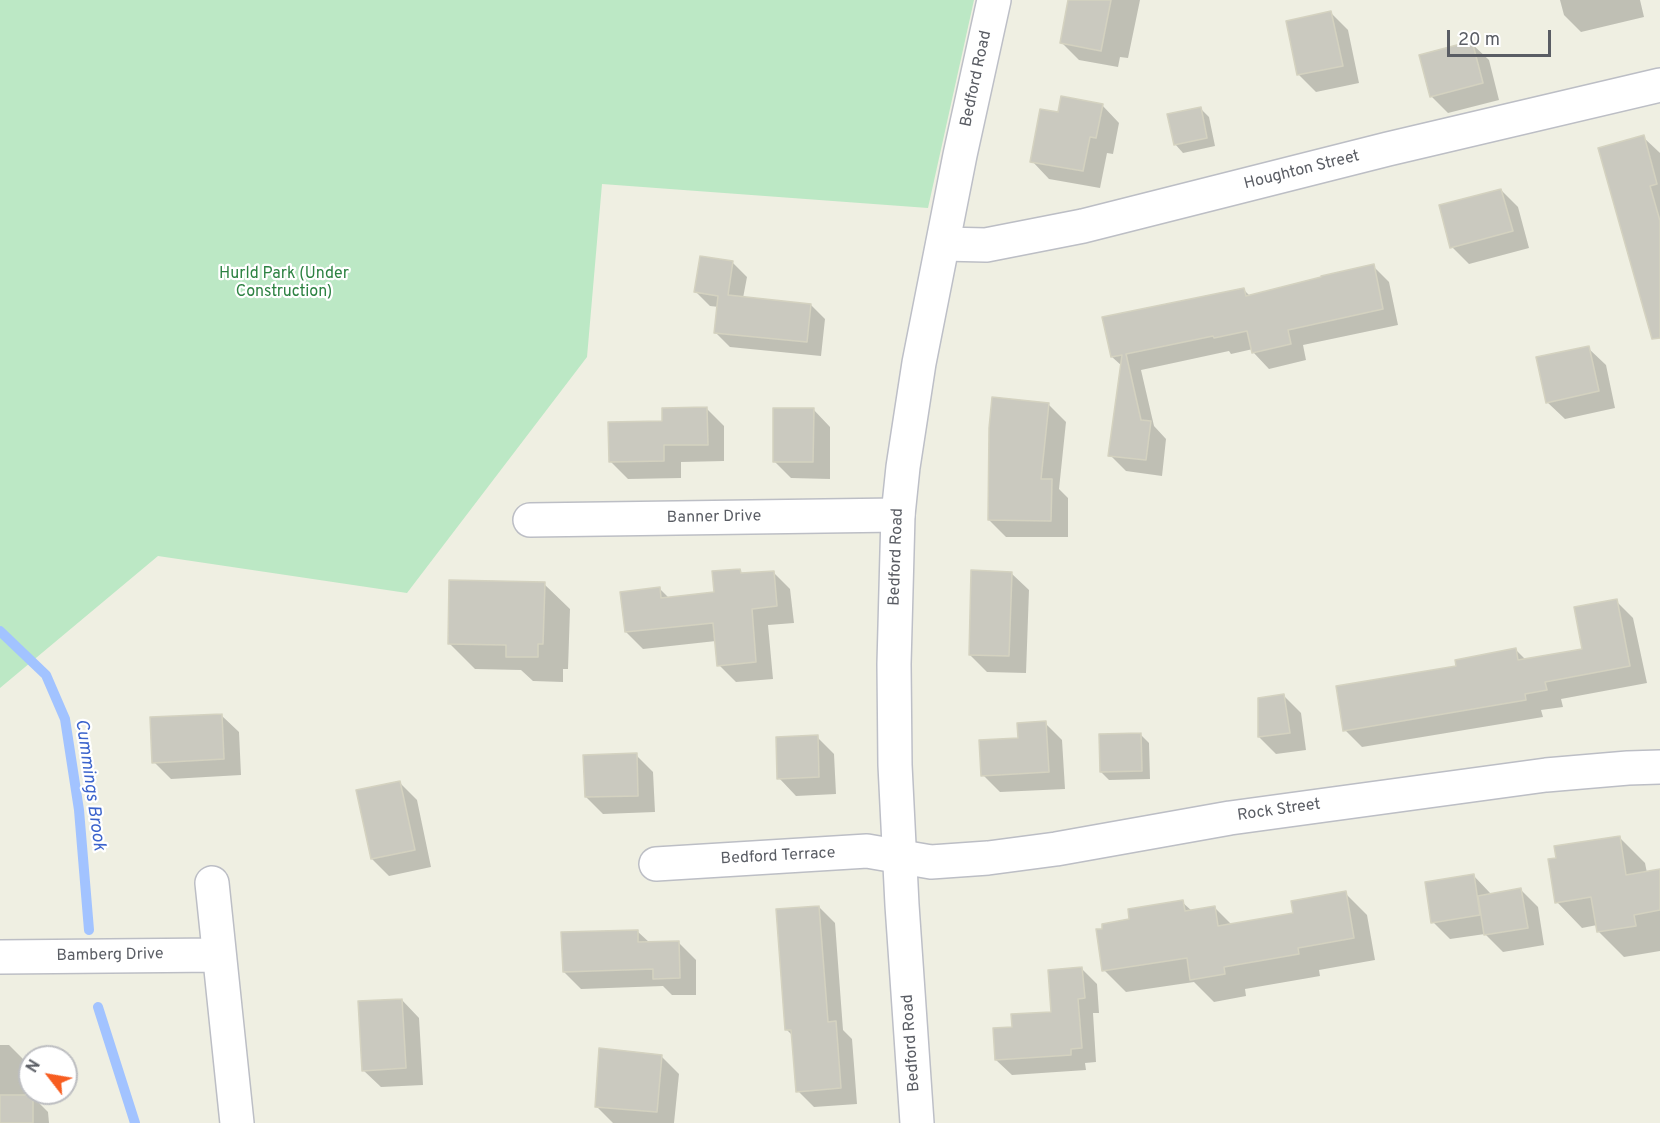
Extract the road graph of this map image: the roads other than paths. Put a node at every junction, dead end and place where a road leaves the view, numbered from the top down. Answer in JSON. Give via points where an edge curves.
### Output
{"nodes":[{"id":1,"x":994,"y":0,"type":"edge"},
{"id":2,"x":1660,"y":85,"type":"edge"},
{"id":3,"x":943,"y":244,"type":"junction"},
{"id":4,"x":898,"y":515,"type":"junction"},
{"id":5,"x":530,"y":520,"type":"dead end"},
{"id":6,"x":1660,"y":767,"type":"edge"},
{"id":7,"x":899,"y":856,"type":"junction"},
{"id":8,"x":656,"y":864,"type":"dead end"},
{"id":9,"x":212,"y":883,"type":"dead end"},
{"id":10,"x":219,"y":955,"type":"junction"},
{"id":11,"x":0,"y":957,"type":"edge"},
{"id":12,"x":237,"y":1123,"type":"edge"},
{"id":13,"x":917,"y":1123,"type":"edge"}],
"edges":[{"from":1,"to":3,"type":"street","name":"Bedford Road"},
{"from":2,"to":3,"type":"street","name":"Houghton Street","via":[[1083,226],[986,245]]},
{"from":3,"to":4,"type":"street","name":"Bedford Road","via":[[919,363]]},
{"from":4,"to":5,"type":"street","name":"Banner Drive"},
{"from":4,"to":7,"type":"street","name":"Bedford Road","via":[[894,664]]},
{"from":6,"to":7,"type":"street","name":"Rock Street","via":[[1546,775],[1230,818],[988,858],[931,862]]},
{"from":7,"to":8,"type":"street","name":"Bedford Terrace","via":[[867,851]]},
{"from":7,"to":13,"type":"street","name":"Bedford Road"},
{"from":9,"to":10,"type":"street"},
{"from":10,"to":11,"type":"street","name":"Bamberg Drive"},
{"from":10,"to":12,"type":"street"}]}
